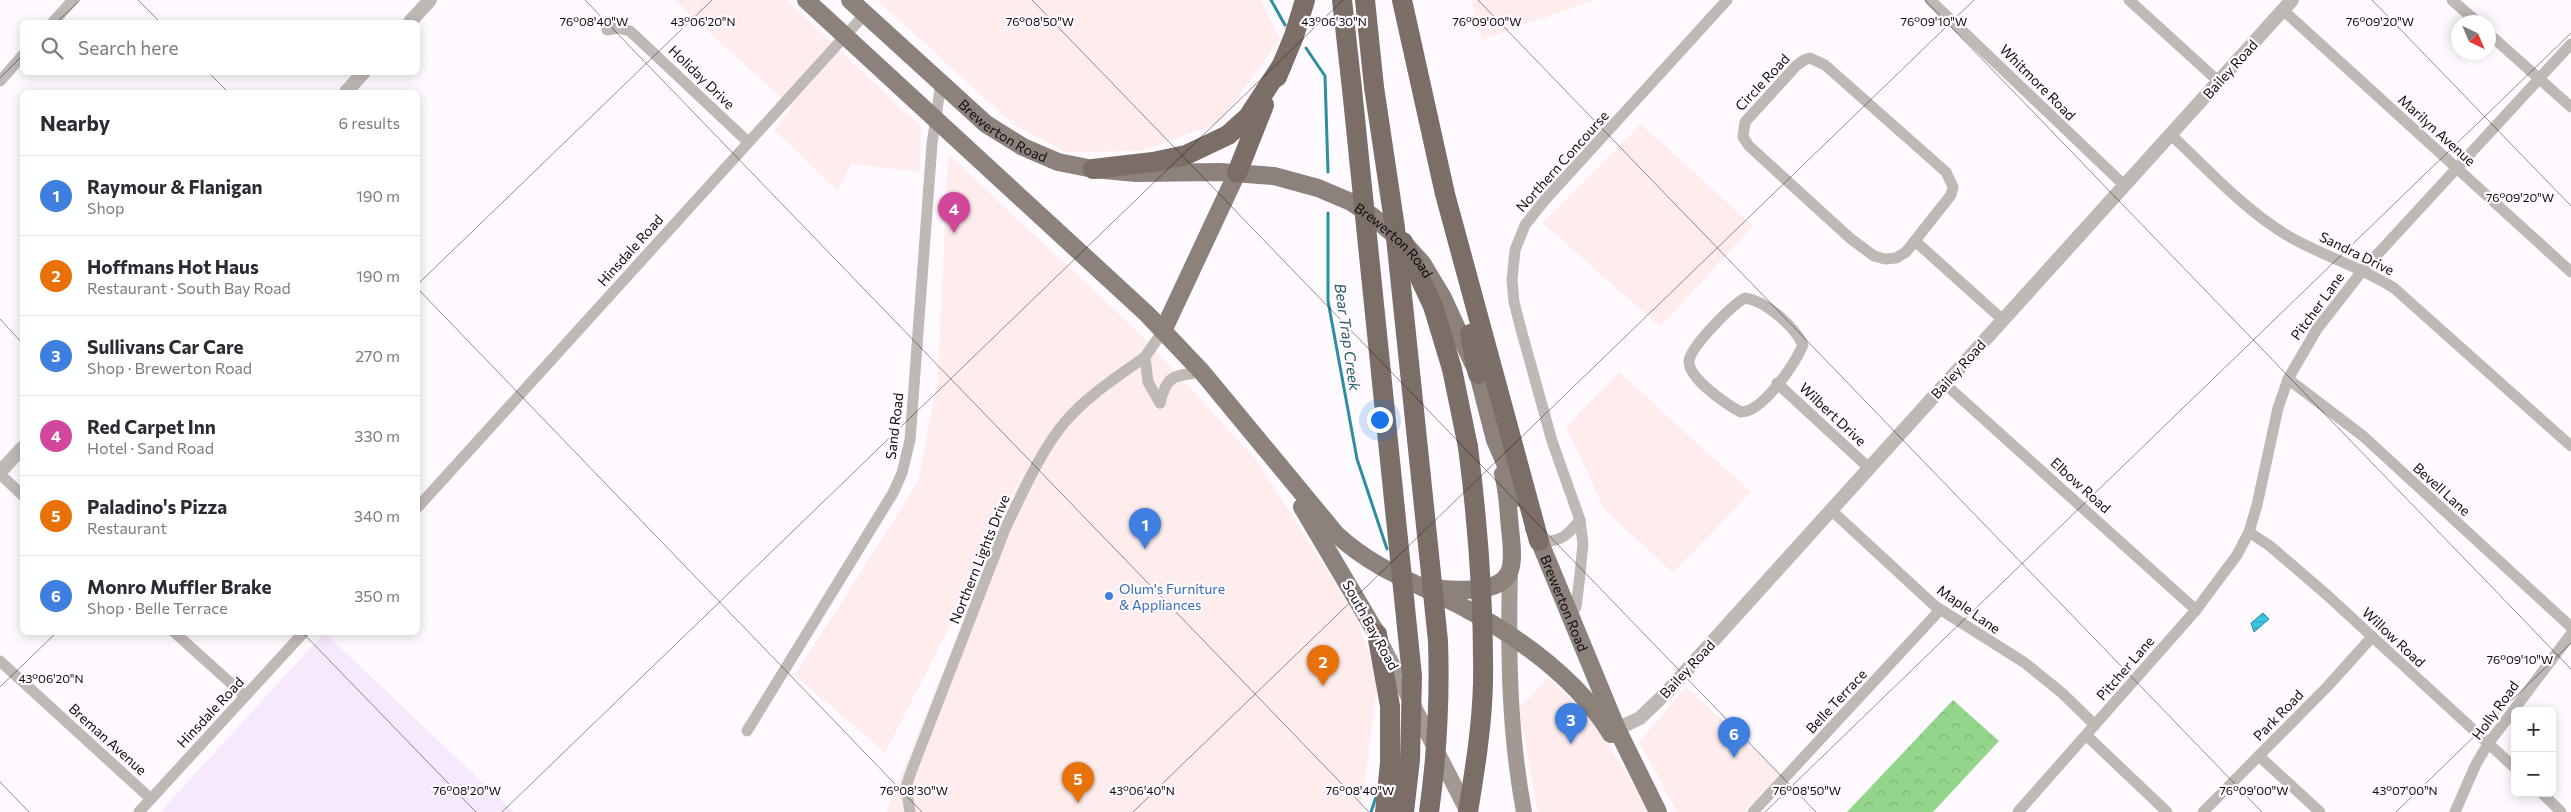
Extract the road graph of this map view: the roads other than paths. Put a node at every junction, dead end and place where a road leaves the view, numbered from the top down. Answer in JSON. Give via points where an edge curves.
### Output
{"nodes":[{"id":1,"x":74,"y":0,"type":"edge"},
{"id":2,"x":430,"y":0,"type":"edge"},
{"id":3,"x":806,"y":0,"type":"edge"},
{"id":4,"x":850,"y":0,"type":"edge"},
{"id":5,"x":1305,"y":0,"type":"edge"},
{"id":6,"x":1342,"y":0,"type":"edge"},
{"id":7,"x":1364,"y":0,"type":"edge"},
{"id":8,"x":1402,"y":0,"type":"edge"},
{"id":9,"x":1727,"y":0,"type":"edge"},
{"id":10,"x":1930,"y":0,"type":"edge"},
{"id":11,"x":2129,"y":0,"type":"edge"},
{"id":12,"x":2452,"y":0,"type":"edge"},
{"id":13,"x":2287,"y":5,"type":"edge"},
{"id":14,"x":864,"y":14,"type":"junction"},
{"id":15,"x":2469,"y":15,"type":"edge"},
{"id":16,"x":55,"y":20,"type":"edge"},
{"id":17,"x":412,"y":20,"type":"edge"},
{"id":18,"x":607,"y":30,"type":"dead end"},
{"id":19,"x":844,"y":35,"type":"junction"},
{"id":20,"x":2496,"y":40,"type":"edge"},
{"id":21,"x":2571,"y":44,"type":"edge"},
{"id":22,"x":20,"y":58,"type":"edge"},
{"id":23,"x":1282,"y":65,"type":"junction"},
{"id":24,"x":361,"y":75,"type":"edge"},
{"id":25,"x":2539,"y":78,"type":"junction"},
{"id":26,"x":0,"y":81,"type":"edge"},
{"id":27,"x":2218,"y":82,"type":"junction"},
{"id":28,"x":940,"y":83,"type":"junction"},
{"id":29,"x":348,"y":90,"type":"edge"},
{"id":30,"x":2571,"y":107,"type":"edge"},
{"id":31,"x":935,"y":120,"type":"junction"},
{"id":32,"x":2170,"y":134,"type":"junction"},
{"id":33,"x":747,"y":141,"type":"junction"},
{"id":34,"x":1093,"y":169,"type":"junction"},
{"id":35,"x":2457,"y":169,"type":"junction"},
{"id":36,"x":1237,"y":173,"type":"junction"},
{"id":37,"x":2124,"y":185,"type":"junction"},
{"id":38,"x":1445,"y":194,"type":"junction"},
{"id":39,"x":1915,"y":241,"type":"junction"},
{"id":40,"x":1403,"y":242,"type":"junction"},
{"id":41,"x":2363,"y":270,"type":"junction"},
{"id":42,"x":2571,"y":272,"type":"edge"},
{"id":43,"x":2003,"y":320,"type":"junction"},
{"id":44,"x":1164,"y":331,"type":"junction"},
{"id":45,"x":1145,"y":357,"type":"junction"},
{"id":46,"x":1202,"y":372,"type":"junction"},
{"id":47,"x":1478,"y":374,"type":"junction"},
{"id":48,"x":2288,"y":378,"type":"junction"},
{"id":49,"x":1778,"y":383,"type":"junction"},
{"id":50,"x":1945,"y":384,"type":"junction"},
{"id":51,"x":1495,"y":440,"type":"junction"},
{"id":52,"x":1263,"y":444,"type":"junction"},
{"id":53,"x":2571,"y":446,"type":"edge"},
{"id":54,"x":20,"y":450,"type":"edge"},
{"id":55,"x":1869,"y":468,"type":"junction"},
{"id":56,"x":0,"y":473,"type":"edge"},
{"id":57,"x":20,"y":493,"type":"edge"},
{"id":58,"x":420,"y":505,"type":"edge"},
{"id":59,"x":1831,"y":510,"type":"junction"},
{"id":60,"x":1580,"y":520,"type":"junction"},
{"id":61,"x":2249,"y":532,"type":"junction"},
{"id":62,"x":1539,"y":541,"type":"junction"},
{"id":63,"x":1510,"y":571,"type":"junction"},
{"id":64,"x":1417,"y":586,"type":"junction"},
{"id":65,"x":1940,"y":610,"type":"junction"},
{"id":66,"x":2196,"y":610,"type":"junction"},
{"id":67,"x":1570,"y":617,"type":"junction"},
{"id":68,"x":2571,"y":627,"type":"edge"},
{"id":69,"x":1377,"y":634,"type":"junction"},
{"id":70,"x":1509,"y":634,"type":"junction"},
{"id":71,"x":2571,"y":634,"type":"edge"},
{"id":72,"x":177,"y":635,"type":"edge"},
{"id":73,"x":301,"y":635,"type":"edge"},
{"id":74,"x":2372,"y":637,"type":"junction"},
{"id":75,"x":0,"y":661,"type":"edge"},
{"id":76,"x":245,"y":696,"type":"junction"},
{"id":77,"x":1610,"y":724,"type":"junction"},
{"id":78,"x":2095,"y":725,"type":"junction"},
{"id":79,"x":748,"y":731,"type":"dead end"},
{"id":80,"x":2086,"y":735,"type":"junction"},
{"id":81,"x":2488,"y":744,"type":"junction"},
{"id":82,"x":2258,"y":756,"type":"junction"},
{"id":83,"x":2511,"y":764,"type":"edge"},
{"id":84,"x":2546,"y":797,"type":"edge"},
{"id":85,"x":151,"y":799,"type":"junction"},
{"id":86,"x":1655,"y":807,"type":"edge"},
{"id":87,"x":1523,"y":811,"type":"edge"},
{"id":88,"x":139,"y":812,"type":"edge"},
{"id":89,"x":910,"y":812,"type":"edge"},
{"id":90,"x":1385,"y":812,"type":"edge"},
{"id":91,"x":1404,"y":812,"type":"edge"},
{"id":92,"x":1429,"y":812,"type":"edge"},
{"id":93,"x":1468,"y":812,"type":"edge"},
{"id":94,"x":1753,"y":812,"type":"edge"},
{"id":95,"x":2018,"y":812,"type":"edge"},
{"id":96,"x":2167,"y":812,"type":"edge"},
{"id":97,"x":2203,"y":812,"type":"edge"},
{"id":98,"x":2320,"y":812,"type":"edge"},
{"id":99,"x":2455,"y":812,"type":"edge"},
{"id":100,"x":2561,"y":812,"type":"edge"}],
"edges":[{"from":1,"to":16,"type":"street"},
{"from":2,"to":17,"type":"street"},
{"from":3,"to":19,"type":"main road","name":"Brewerton Road"},
{"from":4,"to":14,"type":"main road","name":"Brewerton Road"},
{"from":5,"to":23,"type":"highway"},
{"from":6,"to":91,"type":"highway","bridge":true,"via":[[1412,676],[1410,760]]},
{"from":7,"to":92,"type":"highway","bridge":true,"via":[[1395,228],[1438,642],[1440,693],[1436,765]]},
{"from":8,"to":38,"type":"highway"},
{"from":9,"to":60,"type":"street","name":"Northern Concourse","via":[[1544,201],[1525,225],[1515,250],[1513,295],[1522,334],[1552,443]]},
{"from":10,"to":37,"type":"street","name":"Whitmore Road"},
{"from":11,"to":27,"type":"street"},
{"from":12,"to":15,"type":"street"},
{"from":13,"to":27,"type":"street","name":"Bailey Road"},
{"from":13,"to":35,"type":"street","name":"Marilyn Avenue"},
{"from":14,"to":19,"type":"street","name":"Hinsdale Road"},
{"from":14,"to":28,"type":"main road","name":"Brewerton Road"},
{"from":18,"to":33,"type":"street","name":"Holiday Drive","via":[[630,31]]},
{"from":19,"to":31,"type":"main road","name":"Brewerton Road"},
{"from":19,"to":33,"type":"street","name":"Hinsdale Road"},
{"from":20,"to":25,"type":"street"},
{"from":21,"to":25,"type":"street","name":"Pitcher Lane"},
{"from":22,"to":26,"type":"street"},
{"from":23,"to":34,"type":"highway","via":[[1248,117],[1228,135],[1186,155]]},
{"from":23,"to":36,"type":"highway"},
{"from":24,"to":29,"type":"street"},
{"from":25,"to":30,"type":"street"},
{"from":25,"to":35,"type":"street","name":"Pitcher Lane"},
{"from":27,"to":32,"type":"street","name":"Bailey Road"},
{"from":28,"to":31,"type":"street","name":"Sand Road"},
{"from":28,"to":34,"type":"main road","name":"Brewerton Road","via":[[986,124],[1024,147],[1058,162]]},
{"from":31,"to":44,"type":"main road","name":"Brewerton Road","via":[[1043,216]]},
{"from":31,"to":79,"type":"street","name":"Sand Road","via":[[910,440],[902,473],[894,493]]},
{"from":32,"to":37,"type":"street","name":"Bailey Road"},
{"from":32,"to":41,"type":"street","name":"Sandra Drive","via":[[2269,223],[2323,254]]},
{"from":33,"to":58,"type":"street","name":"Hinsdale Road"},
{"from":34,"to":36,"type":"main road","name":"Brewerton Road","via":[[1136,173]]},
{"from":35,"to":41,"type":"street","name":"Pitcher Lane"},
{"from":35,"to":42,"type":"street","name":"Marilyn Avenue"},
{"from":36,"to":40,"type":"main road","name":"Brewerton Road","via":[[1289,179],[1340,197],[1372,216]]},
{"from":36,"to":44,"type":"main road"},
{"from":37,"to":43,"type":"street","name":"Bailey Road"},
{"from":38,"to":47,"type":"highway"},
{"from":38,"to":62,"type":"highway"},
{"from":39,"to":39,"type":"street","name":"Circle Road","via":[[1896,258],[1874,256],[1851,239],[1743,137],[1745,122],[1804,60],[1810,58],[1825,65],[1946,172],[1953,187],[1951,195]]},
{"from":39,"to":43,"type":"street"},
{"from":40,"to":47,"type":"main road","name":"Brewerton Road","via":[[1422,263],[1443,298]]},
{"from":40,"to":93,"type":"highway","bridge":true,"via":[[1433,306],[1452,369],[1468,447],[1478,522],[1483,683],[1478,753]]},
{"from":41,"to":48,"type":"street","name":"Pitcher Lane","via":[[2316,328]]},
{"from":41,"to":53,"type":"street","name":"Sandra Drive","via":[[2394,288],[2418,308]]},
{"from":43,"to":50,"type":"street","name":"Bailey Road"},
{"from":44,"to":45,"type":"street","name":"Northern Lights Drive"},
{"from":44,"to":46,"type":"main road","name":"Brewerton Road"},
{"from":45,"to":46,"type":"street","via":[[1148,382],[1160,403],[1164,386],[1171,377]]},
{"from":45,"to":89,"type":"street","name":"Northern Lights Drive","via":[[1086,401],[1066,421],[1021,496],[1005,529],[911,772],[906,787]]},
{"from":46,"to":52,"type":"main road","name":"Brewerton Road"},
{"from":47,"to":51,"type":"main road","name":"Brewerton Road"},
{"from":48,"to":61,"type":"street","name":"Pitcher Lane","via":[[2273,425]]},
{"from":48,"to":68,"type":"street","name":"Bevell Lane","via":[[2363,436]]},
{"from":49,"to":49,"type":"street","name":"Wilbert Drive","via":[[1754,410],[1741,412],[1710,390],[1692,372],[1689,361],[1695,348],[1736,303],[1745,298],[1754,299],[1799,337],[1803,345]]},
{"from":49,"to":55,"type":"street","name":"Wilbert Drive"},
{"from":50,"to":55,"type":"street","name":"Bailey Road"},
{"from":50,"to":66,"type":"street","name":"Elbow Road"},
{"from":51,"to":62,"type":"main road","name":"Brewerton Road"},
{"from":51,"to":63,"type":"main road","via":[[1506,484],[1511,538]]},
{"from":52,"to":64,"type":"main road","name":"Brewerton Road","via":[[1342,540],[1370,562]]},
{"from":52,"to":69,"type":"main road","name":"South Bay Road"},
{"from":54,"to":56,"type":"street"},
{"from":55,"to":59,"type":"street","name":"Bailey Road"},
{"from":56,"to":57,"type":"street"},
{"from":59,"to":65,"type":"street","name":"Maple Lane"},
{"from":59,"to":77,"type":"street","name":"Bailey Road","via":[[1666,693],[1640,718]]},
{"from":60,"to":62,"type":"street","via":[[1568,535],[1558,541]]},
{"from":60,"to":67,"type":"street","name":"Northern Concourse","via":[[1583,544],[1579,583],[1576,607]]},
{"from":61,"to":66,"type":"street","name":"Pitcher Lane","via":[[2227,570]]},
{"from":61,"to":74,"type":"street","name":"Willow Road","via":[[2306,577]]},
{"from":62,"to":67,"type":"main road","name":"Brewerton Road"},
{"from":63,"to":64,"type":"main road","via":[[1486,588],[1468,592]]},
{"from":63,"to":70,"type":"main road"},
{"from":64,"to":70,"type":"main road","name":"Brewerton Road"},
{"from":65,"to":78,"type":"street","name":"Maple Lane","via":[[2025,664]]},
{"from":65,"to":94,"type":"street","name":"Belle Terrace"},
{"from":66,"to":78,"type":"street","name":"Pitcher Lane"},
{"from":67,"to":77,"type":"main road","name":"Brewerton Road"},
{"from":69,"to":90,"type":"highway","via":[[1390,706],[1390,763]]},
{"from":69,"to":93,"type":"main road","name":"South Bay Road"},
{"from":70,"to":77,"type":"main road","name":"Brewerton Road","via":[[1563,677]]},
{"from":70,"to":87,"type":"main road","via":[[1511,722]]},
{"from":71,"to":81,"type":"street","name":"Holly Road"},
{"from":72,"to":76,"type":"street"},
{"from":73,"to":76,"type":"street","name":"Hinsdale Road"},
{"from":74,"to":81,"type":"street","name":"Willow Road"},
{"from":74,"to":82,"type":"street","name":"Park Road"},
{"from":75,"to":85,"type":"street","name":"Breman Avenue"},
{"from":76,"to":85,"type":"street","name":"Hinsdale Road"},
{"from":77,"to":86,"type":"main road","name":"Brewerton Road"},
{"from":78,"to":80,"type":"street"},
{"from":80,"to":95,"type":"street"},
{"from":80,"to":96,"type":"street"},
{"from":81,"to":83,"type":"street","name":"Willow Road"},
{"from":81,"to":99,"type":"street","name":"Holly Road"},
{"from":82,"to":97,"type":"street","name":"Park Road"},
{"from":82,"to":98,"type":"street"},
{"from":84,"to":100,"type":"street"},
{"from":85,"to":88,"type":"street","name":"Hinsdale Road"}]}
